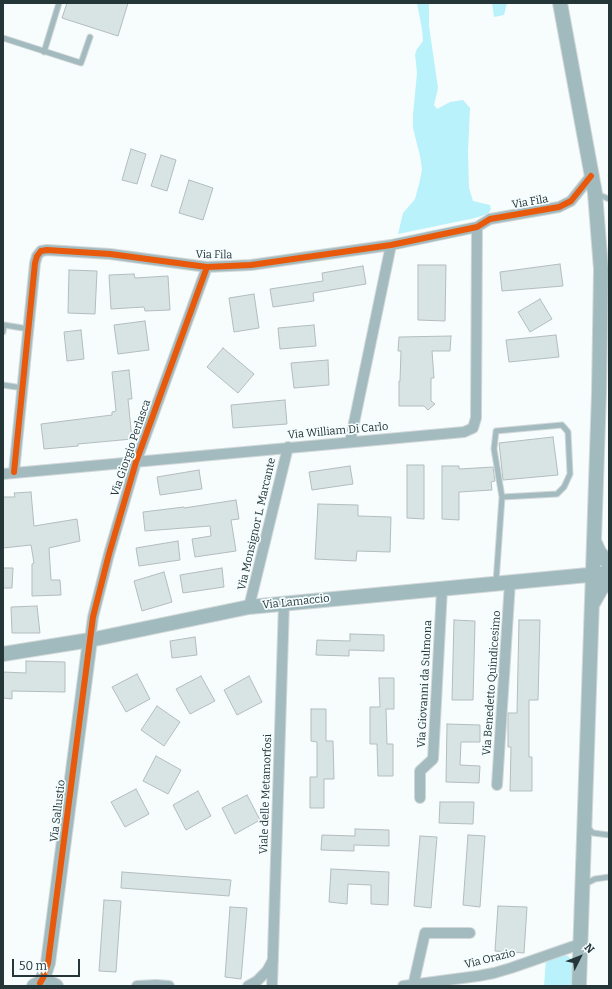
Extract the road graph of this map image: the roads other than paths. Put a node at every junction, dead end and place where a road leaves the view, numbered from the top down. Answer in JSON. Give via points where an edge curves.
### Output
{"nodes":[{"id":1,"x":59,"y":3,"type":"edge"},
{"id":2,"x":560,"y":3,"type":"edge"},
{"id":3,"x":90,"y":37,"type":"dead end"},
{"id":4,"x":3,"y":38,"type":"edge"},
{"id":5,"x":44,"y":52,"type":"junction"},
{"id":6,"x":591,"y":176,"type":"junction"},
{"id":7,"x":595,"y":193,"type":"junction"},
{"id":8,"x":609,"y":199,"type":"edge"},
{"id":9,"x":477,"y":227,"type":"junction"},
{"id":10,"x":391,"y":245,"type":"junction"},
{"id":11,"x":207,"y":267,"type":"junction"},
{"id":12,"x":29,"y":329,"type":"junction"},
{"id":13,"x":3,"y":332,"type":"edge"},
{"id":14,"x":3,"y":385,"type":"edge"},
{"id":15,"x":23,"y":388,"type":"junction"},
{"id":16,"x":350,"y":442,"type":"junction"},
{"id":17,"x":288,"y":447,"type":"junction"},
{"id":18,"x":136,"y":462,"type":"junction"},
{"id":19,"x":14,"y":472,"type":"junction"},
{"id":20,"x":3,"y":474,"type":"edge"},
{"id":21,"x":502,"y":497,"type":"junction"},
{"id":22,"x":594,"y":540,"type":"junction"},
{"id":23,"x":609,"y":564,"type":"edge"},
{"id":24,"x":609,"y":573,"type":"edge"},
{"id":25,"x":593,"y":574,"type":"junction"},
{"id":26,"x":609,"y":581,"type":"edge"},
{"id":27,"x":503,"y":583,"type":"junction"},
{"id":28,"x":442,"y":589,"type":"junction"},
{"id":29,"x":284,"y":603,"type":"junction"},
{"id":30,"x":249,"y":607,"type":"junction"},
{"id":31,"x":591,"y":607,"type":"junction"},
{"id":32,"x":90,"y":640,"type":"junction"},
{"id":33,"x":3,"y":654,"type":"edge"},
{"id":34,"x":497,"y":785,"type":"dead end"},
{"id":35,"x":420,"y":798,"type":"dead end"},
{"id":36,"x":584,"y":823,"type":"junction"},
{"id":37,"x":609,"y":835,"type":"edge"},
{"id":38,"x":609,"y":878,"type":"edge"},
{"id":39,"x":582,"y":885,"type":"junction"},
{"id":40,"x":470,"y":933,"type":"dead end"},
{"id":41,"x":580,"y":944,"type":"junction"},
{"id":42,"x":273,"y":960,"type":"junction"},
{"id":43,"x":48,"y":963,"type":"junction"},
{"id":44,"x":37,"y":984,"type":"edge"},
{"id":45,"x":55,"y":985,"type":"edge"},
{"id":46,"x":137,"y":986,"type":"edge"},
{"id":47,"x":169,"y":986,"type":"edge"},
{"id":48,"x":248,"y":986,"type":"edge"},
{"id":49,"x":272,"y":986,"type":"edge"},
{"id":50,"x":410,"y":986,"type":"edge"},
{"id":51,"x":579,"y":986,"type":"edge"}],
"edges":[{"from":1,"to":5,"type":"lane"},
{"from":2,"to":6,"type":"street"},
{"from":3,"to":5,"type":"lane","via":[[81,64]]},
{"from":4,"to":5,"type":"lane"},
{"from":6,"to":7,"type":"street"},
{"from":6,"to":9,"type":"street","name":"Via Fila","via":[[571,201],[559,207],[490,219]]},
{"from":7,"to":8,"type":"lane"},
{"from":7,"to":22,"type":"street","via":[[601,269]]},
{"from":9,"to":10,"type":"street","name":"Via Fila"},
{"from":9,"to":16,"type":"street","name":"Via William Di Carlo","via":[[476,418],[473,428],[464,432]]},
{"from":10,"to":11,"type":"street","name":"Via Fila","via":[[251,265]]},
{"from":10,"to":16,"type":"street"},
{"from":11,"to":12,"type":"street","name":"Via Fila","via":[[110,254],[41,251],[35,263]]},
{"from":11,"to":18,"type":"street","name":"Via Giorgio Perlasca"},
{"from":12,"to":13,"type":"lane","via":[[4,325]]},
{"from":12,"to":15,"type":"street","name":"Via Fila"},
{"from":14,"to":15,"type":"lane"},
{"from":15,"to":19,"type":"street","name":"Via Fila"},
{"from":16,"to":17,"type":"street","name":"Via William Di Carlo"},
{"from":17,"to":18,"type":"street","name":"Via William Di Carlo"},
{"from":17,"to":30,"type":"street","name":"Via Monsignor L. Marcante"},
{"from":18,"to":19,"type":"street","name":"Via William Di Carlo"},
{"from":18,"to":32,"type":"street","name":"Via Giorgio Perlasca","via":[[109,554]]},
{"from":19,"to":20,"type":"street","name":"Via William Di Carlo"},
{"from":21,"to":21,"type":"lane","via":[[494,449],[496,431],[562,424],[568,432],[570,474],[564,487],[557,494]]},
{"from":21,"to":27,"type":"lane"},
{"from":22,"to":23,"type":"street","via":[[598,552]]},
{"from":22,"to":25,"type":"street"},
{"from":24,"to":25,"type":"street","name":"Via Lamaccio"},
{"from":25,"to":27,"type":"street","name":"Via Lamaccio"},
{"from":25,"to":31,"type":"street"},
{"from":26,"to":31,"type":"street","via":[[601,588]]},
{"from":27,"to":28,"type":"street","name":"Via Lamaccio"},
{"from":27,"to":34,"type":"street","name":"Via Benedetto Quindicesimo"},
{"from":28,"to":29,"type":"street","name":"Via Lamaccio"},
{"from":28,"to":35,"type":"street","name":"Via Giovanni da Sulmona","via":[[433,760],[420,772]]},
{"from":29,"to":30,"type":"street","name":"Via Lamaccio"},
{"from":29,"to":42,"type":"street","name":"Viale delle Metamorfosi"},
{"from":30,"to":32,"type":"street","name":"Via Lamaccio"},
{"from":31,"to":36,"type":"street"},
{"from":32,"to":33,"type":"street","name":"Via Lamaccio"},
{"from":32,"to":43,"type":"street","name":"Via Sallustio"},
{"from":36,"to":37,"type":"lane","via":[[593,833]]},
{"from":36,"to":39,"type":"street"},
{"from":38,"to":39,"type":"lane","via":[[595,879]]},
{"from":39,"to":41,"type":"street"},
{"from":40,"to":50,"type":"street","via":[[425,933]]},
{"from":41,"to":50,"type":"street","name":"Via Orazio","via":[[494,973]]},
{"from":41,"to":51,"type":"street"},
{"from":42,"to":48,"type":"street","via":[[262,976]]},
{"from":42,"to":49,"type":"street","name":"Viale delle Metamorfosi"},
{"from":43,"to":44,"type":"street","name":"Via Sallustio","via":[[43,978]]},
{"from":43,"to":45,"type":"street","name":"Via Sallustio","via":[[49,973]]},
{"from":44,"to":45,"type":"street","via":[[45,982]]},
{"from":46,"to":47,"type":"street"}]}
